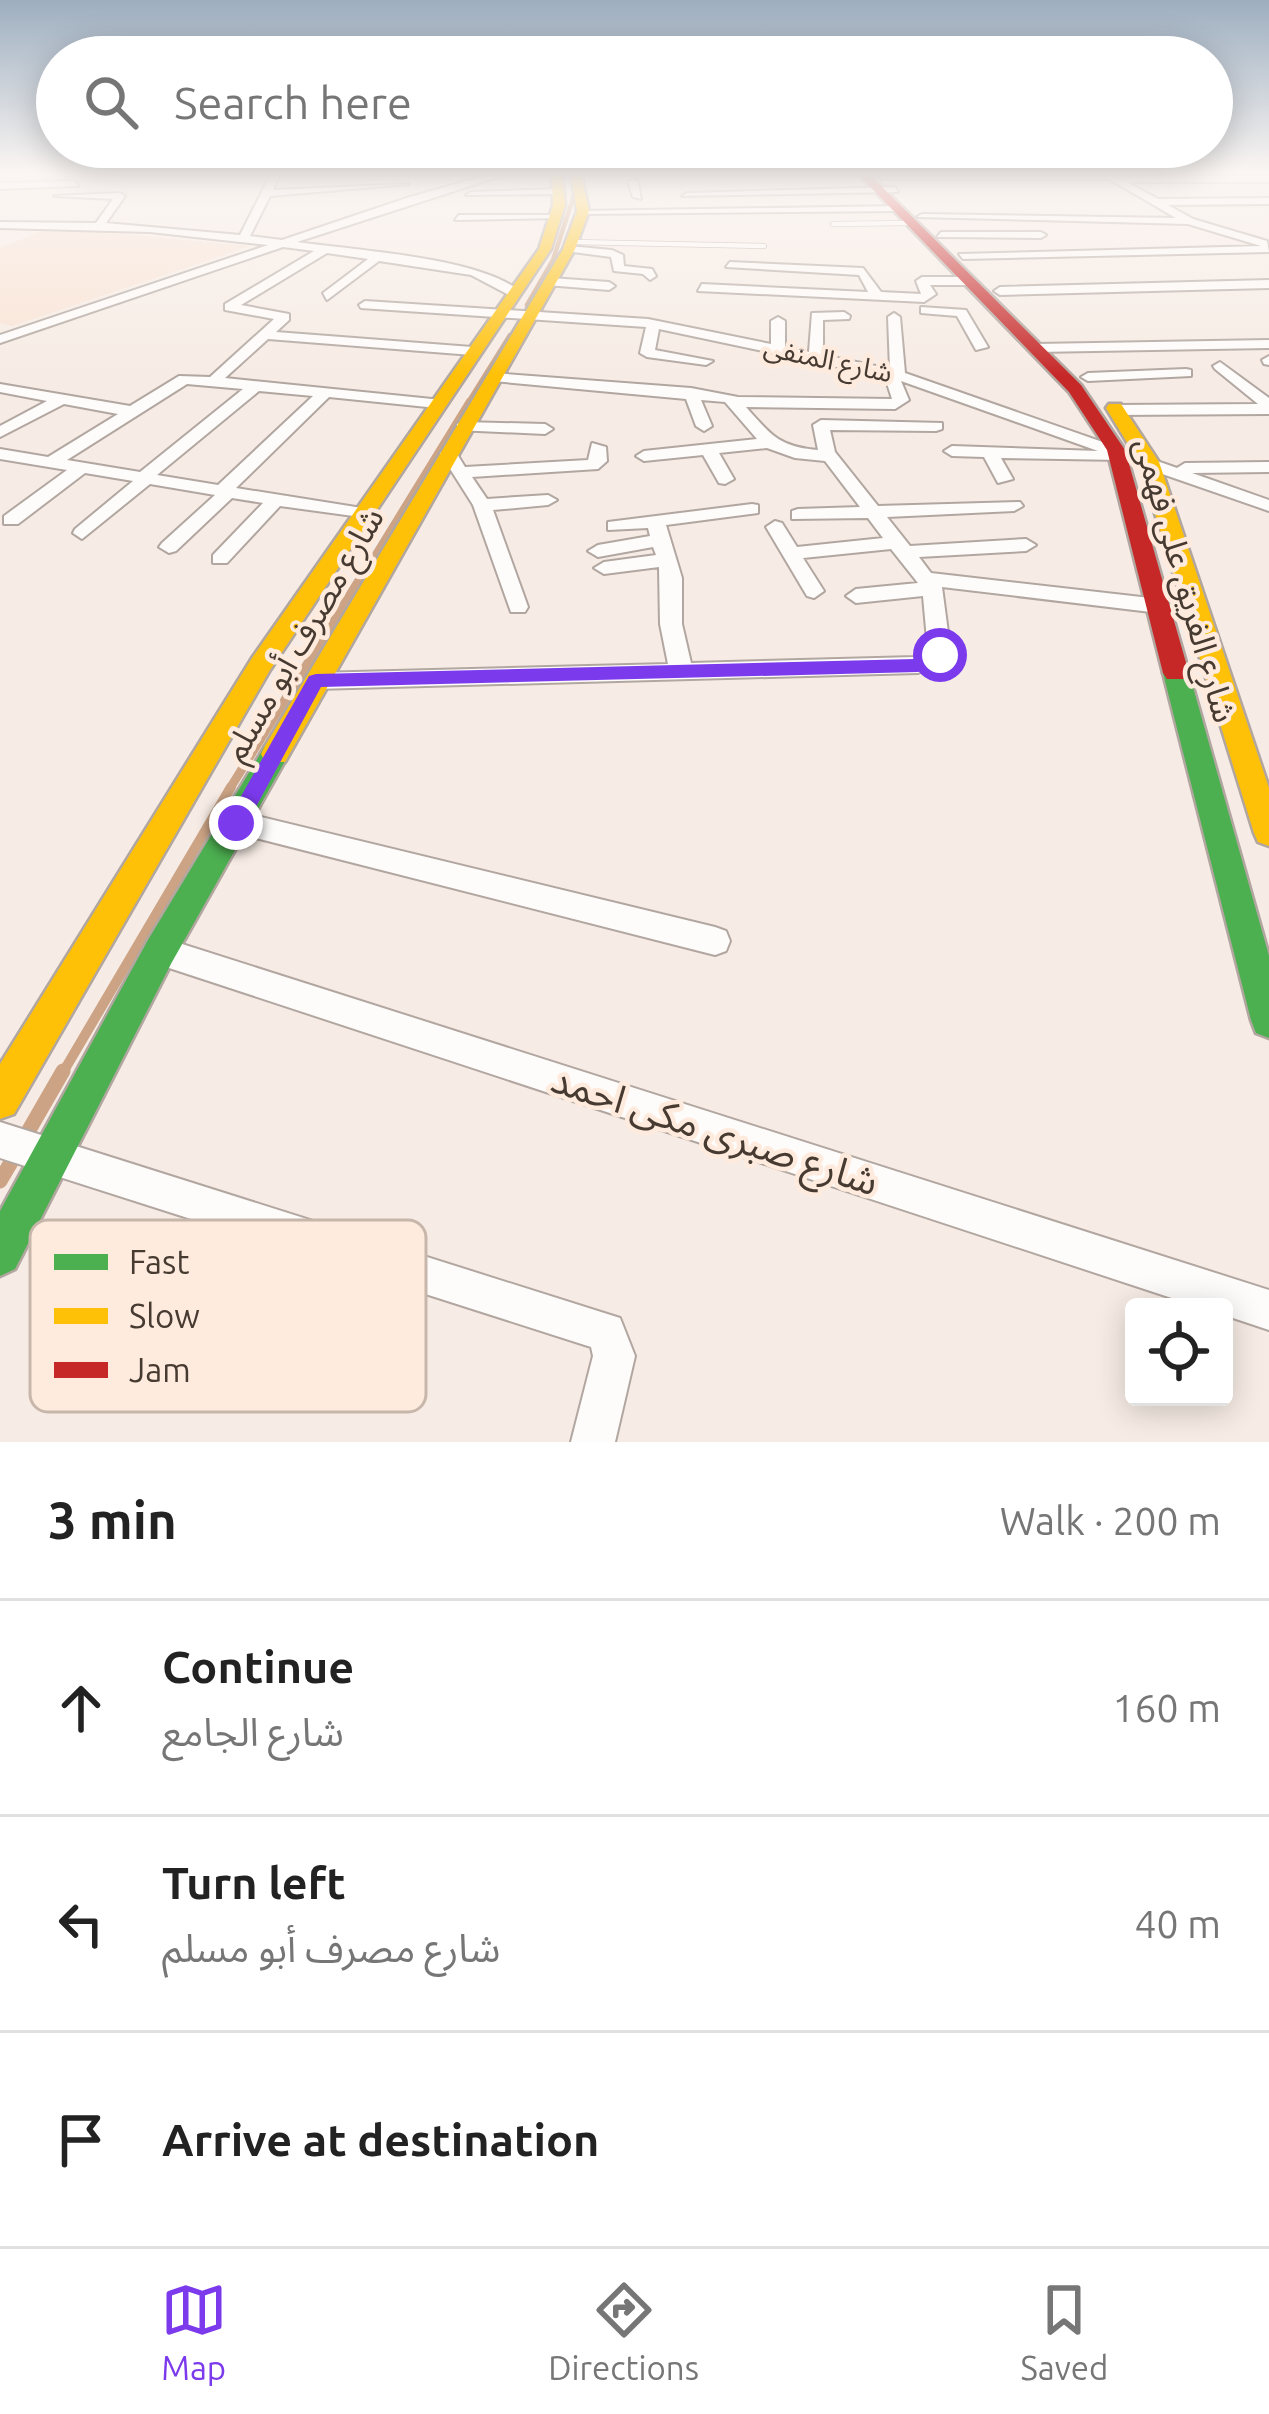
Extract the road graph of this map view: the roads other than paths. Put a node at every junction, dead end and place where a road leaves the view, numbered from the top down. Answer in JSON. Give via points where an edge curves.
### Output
{"nodes":[{"id":1,"x":270,"y":241,"type":"edge"},
{"id":2,"x":288,"y":241,"type":"edge"},
{"id":3,"x":549,"y":241,"type":"edge"},
{"id":4,"x":601,"y":241,"type":"edge"},
{"id":5,"x":735,"y":241,"type":"edge"},
{"id":6,"x":942,"y":241,"type":"edge"},
{"id":7,"x":283,"y":243,"type":"junction"},
{"id":8,"x":764,"y":247,"type":"dead end"},
{"id":9,"x":1269,"y":247,"type":"edge"},
{"id":10,"x":326,"y":249,"type":"junction"},
{"id":11,"x":378,"y":257,"type":"junction"},
{"id":12,"x":730,"y":265,"type":"dead end"},
{"id":13,"x":440,"y":267,"type":"junction"},
{"id":14,"x":649,"y":269,"type":"dead end"},
{"id":15,"x":284,"y":274,"type":"junction"},
{"id":16,"x":305,"y":276,"type":"dead end"},
{"id":17,"x":977,"y":277,"type":"junction"},
{"id":18,"x":327,"y":278,"type":"dead end"},
{"id":19,"x":425,"y":280,"type":"dead end"},
{"id":20,"x":348,"y":281,"type":"junction"},
{"id":21,"x":1269,"y":284,"type":"edge"},
{"id":22,"x":609,"y":286,"type":"dead end"},
{"id":23,"x":411,"y":294,"type":"dead end"},
{"id":24,"x":247,"y":296,"type":"junction"},
{"id":25,"x":327,"y":296,"type":"dead end"},
{"id":26,"x":876,"y":296,"type":"junction"},
{"id":27,"x":527,"y":298,"type":"junction"},
{"id":28,"x":587,"y":298,"type":"dead end"},
{"id":29,"x":281,"y":299,"type":"dead end"},
{"id":30,"x":646,"y":302,"type":"dead end"},
{"id":31,"x":922,"y":303,"type":"junction"},
{"id":32,"x":365,"y":305,"type":"dead end"},
{"id":33,"x":398,"y":307,"type":"junction"},
{"id":34,"x":586,"y":316,"type":"junction"},
{"id":35,"x":844,"y":316,"type":"dead end"},
{"id":36,"x":894,"y":317,"type":"dead end"},
{"id":37,"x":778,"y":322,"type":"dead end"},
{"id":38,"x":651,"y":324,"type":"junction"},
{"id":39,"x":265,"y":335,"type":"junction"},
{"id":40,"x":3,"y":337,"type":"edge"},
{"id":41,"x":1269,"y":344,"type":"edge"},
{"id":42,"x":981,"y":346,"type":"dead end"},
{"id":43,"x":1047,"y":348,"type":"junction"},
{"id":44,"x":778,"y":349,"type":"junction"},
{"id":45,"x":472,"y":352,"type":"junction"},
{"id":46,"x":706,"y":362,"type":"dead end"},
{"id":47,"x":820,"y":362,"type":"junction"},
{"id":48,"x":1220,"y":366,"type":"dead end"},
{"id":49,"x":894,"y":374,"type":"junction"},
{"id":50,"x":1186,"y":374,"type":"dead end"},
{"id":51,"x":493,"y":376,"type":"junction"},
{"id":52,"x":1088,"y":377,"type":"junction"},
{"id":53,"x":216,"y":380,"type":"junction"},
{"id":54,"x":258,"y":384,"type":"junction"},
{"id":55,"x":0,"y":388,"type":"edge"},
{"id":56,"x":327,"y":391,"type":"junction"},
{"id":57,"x":691,"y":393,"type":"junction"},
{"id":58,"x":962,"y":394,"type":"junction"},
{"id":59,"x":62,"y":399,"type":"junction"},
{"id":60,"x":737,"y":402,"type":"junction"},
{"id":61,"x":437,"y":403,"type":"junction"},
{"id":62,"x":1269,"y":407,"type":"edge"},
{"id":63,"x":1116,"y":410,"type":"junction"},
{"id":64,"x":130,"y":411,"type":"junction"},
{"id":65,"x":966,"y":416,"type":"dead end"},
{"id":66,"x":704,"y":426,"type":"dead end"},
{"id":67,"x":936,"y":426,"type":"dead end"},
{"id":68,"x":463,"y":427,"type":"junction"},
{"id":69,"x":545,"y":429,"type":"dead end"},
{"id":70,"x":0,"y":432,"type":"edge"},
{"id":71,"x":769,"y":443,"type":"junction"},
{"id":72,"x":598,"y":447,"type":"dead end"},
{"id":73,"x":709,"y":450,"type":"junction"},
{"id":74,"x":952,"y":451,"type":"dead end"},
{"id":75,"x":990,"y":452,"type":"junction"},
{"id":76,"x":827,"y":454,"type":"junction"},
{"id":77,"x":1117,"y":454,"type":"junction"},
{"id":78,"x":9,"y":455,"type":"edge"},
{"id":79,"x":644,"y":457,"type":"dead end"},
{"id":80,"x":52,"y":462,"type":"junction"},
{"id":81,"x":456,"y":463,"type":"junction"},
{"id":82,"x":1156,"y":465,"type":"junction"},
{"id":83,"x":82,"y":467,"type":"junction"},
{"id":84,"x":1269,"y":467,"type":"edge"},
{"id":85,"x":0,"y":470,"type":"edge"},
{"id":86,"x":145,"y":478,"type":"junction"},
{"id":87,"x":724,"y":479,"type":"dead end"},
{"id":88,"x":1004,"y":479,"type":"dead end"},
{"id":89,"x":225,"y":491,"type":"junction"},
{"id":90,"x":276,"y":500,"type":"junction"},
{"id":91,"x":548,"y":500,"type":"dead end"},
{"id":92,"x":482,"y":505,"type":"junction"},
{"id":93,"x":1014,"y":506,"type":"dead end"},
{"id":94,"x":1268,"y":506,"type":"edge"},
{"id":95,"x":752,"y":509,"type":"dead end"},
{"id":96,"x":874,"y":509,"type":"junction"},
{"id":97,"x":362,"y":514,"type":"junction"},
{"id":98,"x":798,"y":515,"type":"dead end"},
{"id":99,"x":11,"y":520,"type":"dead end"},
{"id":100,"x":615,"y":526,"type":"dead end"},
{"id":101,"x":776,"y":527,"type":"dead end"},
{"id":102,"x":82,"y":533,"type":"dead end"},
{"id":103,"x":661,"y":540,"type":"junction"},
{"id":104,"x":1026,"y":545,"type":"dead end"},
{"id":105,"x":903,"y":547,"type":"junction"},
{"id":106,"x":169,"y":548,"type":"dead end"},
{"id":107,"x":791,"y":553,"type":"junction"},
{"id":108,"x":220,"y":559,"type":"dead end"},
{"id":109,"x":601,"y":560,"type":"dead end"},
{"id":110,"x":929,"y":583,"type":"junction"},
{"id":111,"x":814,"y":591,"type":"dead end"},
{"id":112,"x":856,"y":596,"type":"dead end"},
{"id":113,"x":518,"y":607,"type":"dead end"},
{"id":114,"x":1159,"y":607,"type":"junction"},
{"id":115,"x":681,"y":670,"type":"junction"},
{"id":116,"x":316,"y":681,"type":"junction"},
{"id":117,"x":236,"y":823,"type":"junction"},
{"id":118,"x":1269,"y":833,"type":"edge"},
{"id":119,"x":715,"y":941,"type":"dead end"},
{"id":120,"x":160,"y":951,"type":"junction"},
{"id":121,"x":1269,"y":1020,"type":"edge"},
{"id":122,"x":0,"y":1100,"type":"edge"},
{"id":123,"x":0,"y":1140,"type":"edge"},
{"id":124,"x":51,"y":1156,"type":"junction"},
{"id":125,"x":253,"y":1220,"type":"edge"},
{"id":126,"x":0,"y":1254,"type":"edge"},
{"id":127,"x":426,"y":1275,"type":"edge"},
{"id":128,"x":1269,"y":1310,"type":"edge"},
{"id":129,"x":593,"y":1442,"type":"edge"}],
"edges":[{"from":1,"to":7,"type":"street"},
{"from":2,"to":7,"type":"street"},
{"from":3,"to":27,"type":"street","name":"شارع مصرف أبو مسلم"},
{"from":4,"to":14,"type":"street","via":[[617,262]]},
{"from":5,"to":8,"type":"lane"},
{"from":6,"to":17,"type":"street","name":"شارع الفريق على فهمى"},
{"from":7,"to":10,"type":"street"},
{"from":7,"to":40,"type":"street"},
{"from":9,"to":17,"type":"street"},
{"from":10,"to":11,"type":"street"},
{"from":10,"to":15,"type":"street"},
{"from":11,"to":13,"type":"street"},
{"from":11,"to":20,"type":"street"},
{"from":12,"to":26,"type":"street","via":[[863,272]]},
{"from":13,"to":19,"type":"street"},
{"from":13,"to":27,"type":"street","via":[[498,281]]},
{"from":15,"to":16,"type":"street"},
{"from":15,"to":24,"type":"street"},
{"from":17,"to":21,"type":"street"},
{"from":17,"to":31,"type":"street","via":[[925,280],[929,296]]},
{"from":17,"to":43,"type":"street","name":"شارع الفريق على فهمى"},
{"from":18,"to":20,"type":"street"},
{"from":20,"to":25,"type":"street"},
{"from":22,"to":27,"type":"street"},
{"from":23,"to":33,"type":"street"},
{"from":24,"to":29,"type":"street"},
{"from":24,"to":39,"type":"street","via":[[229,309],[279,314]]},
{"from":26,"to":31,"type":"street"},
{"from":26,"to":31,"type":"street","via":[[705,294]]},
{"from":27,"to":33,"type":"street"},
{"from":27,"to":34,"type":"street","name":"شارع المنفى"},
{"from":27,"to":45,"type":"street","name":"شارع مصرف أبو مسلم"},
{"from":27,"to":51,"type":"street","name":"شارع مصرف أبو مسلم"},
{"from":28,"to":34,"type":"street"},
{"from":30,"to":38,"type":"street"},
{"from":31,"to":42,"type":"street","via":[[959,311]]},
{"from":32,"to":33,"type":"street"},
{"from":34,"to":38,"type":"street","name":"شارع المنفى"},
{"from":35,"to":47,"type":"street","via":[[817,316]]},
{"from":36,"to":49,"type":"street"},
{"from":37,"to":44,"type":"street"},
{"from":38,"to":44,"type":"street","name":"شارع المنفى"},
{"from":38,"to":46,"type":"street","via":[[647,353]]},
{"from":39,"to":45,"type":"street"},
{"from":39,"to":53,"type":"street"},
{"from":41,"to":43,"type":"street"},
{"from":43,"to":52,"type":"street","name":"شارع الفريق على فهمى"},
{"from":43,"to":77,"type":"street","name":"شارع الفريق على فهمى"},
{"from":44,"to":47,"type":"street","name":"شارع المنفى"},
{"from":45,"to":61,"type":"street","name":"شارع مصرف أبو مسلم"},
{"from":47,"to":49,"type":"street","name":"شارع المنفى"},
{"from":48,"to":62,"type":"street"},
{"from":49,"to":58,"type":"street","name":"شارع المنفى"},
{"from":49,"to":60,"type":"street","via":[[901,400],[895,404]]},
{"from":50,"to":52,"type":"street"},
{"from":51,"to":57,"type":"street","via":[[634,398]]},
{"from":51,"to":68,"type":"street","name":"شارع مصرف أبو مسلم"},
{"from":52,"to":63,"type":"street","name":"شارع الفريق على فهمى"},
{"from":53,"to":54,"type":"street"},
{"from":53,"to":64,"type":"street","via":[[173,384]]},
{"from":54,"to":56,"type":"street"},
{"from":54,"to":86,"type":"street"},
{"from":55,"to":59,"type":"street"},
{"from":56,"to":61,"type":"street"},
{"from":56,"to":89,"type":"street"},
{"from":57,"to":60,"type":"street"},
{"from":57,"to":66,"type":"street"},
{"from":58,"to":65,"type":"street"},
{"from":58,"to":77,"type":"street","name":"شارع المنفى"},
{"from":59,"to":64,"type":"street"},
{"from":59,"to":70,"type":"street"},
{"from":60,"to":71,"type":"street"},
{"from":61,"to":97,"type":"street","name":"شارع مصرف أبو مسلم"},
{"from":62,"to":63,"type":"street"},
{"from":63,"to":82,"type":"street","name":"شارع الفريق على فهمى"},
{"from":64,"to":80,"type":"street"},
{"from":67,"to":76,"type":"street","via":[[821,425]]},
{"from":68,"to":69,"type":"street"},
{"from":68,"to":81,"type":"street","name":"شارع مصرف أبو مسلم"},
{"from":71,"to":73,"type":"street"},
{"from":71,"to":76,"type":"street"},
{"from":72,"to":81,"type":"street","via":[[592,465]]},
{"from":73,"to":79,"type":"street"},
{"from":73,"to":87,"type":"street"},
{"from":74,"to":75,"type":"street"},
{"from":75,"to":77,"type":"street"},
{"from":75,"to":88,"type":"street"},
{"from":76,"to":96,"type":"street"},
{"from":77,"to":82,"type":"street","name":"شارع المنفى"},
{"from":77,"to":114,"type":"street","name":"شارع الفريق على فهمى"},
{"from":78,"to":80,"type":"street"},
{"from":78,"to":85,"type":"street"},
{"from":80,"to":83,"type":"street"},
{"from":81,"to":92,"type":"street"},
{"from":81,"to":116,"type":"street","name":"شارع مصرف أبو مسلم"},
{"from":82,"to":84,"type":"street"},
{"from":82,"to":94,"type":"street","name":"شارع المنفى"},
{"from":82,"to":118,"type":"street","name":"شارع الفريق على فهمى"},
{"from":83,"to":86,"type":"street"},
{"from":83,"to":99,"type":"street"},
{"from":86,"to":89,"type":"street"},
{"from":86,"to":102,"type":"street"},
{"from":89,"to":90,"type":"street"},
{"from":89,"to":106,"type":"street"},
{"from":90,"to":97,"type":"street"},
{"from":90,"to":108,"type":"street"},
{"from":91,"to":92,"type":"street"},
{"from":92,"to":113,"type":"street"},
{"from":93,"to":96,"type":"street"},
{"from":95,"to":103,"type":"street"},
{"from":96,"to":98,"type":"street"},
{"from":96,"to":105,"type":"street"},
{"from":97,"to":122,"type":"street","name":"شارع مصرف أبو مسلم","via":[[261,664]]},
{"from":100,"to":103,"type":"street"},
{"from":101,"to":107,"type":"street"},
{"from":103,"to":109,"type":"street"},
{"from":103,"to":115,"type":"street","via":[[673,578]]},
{"from":104,"to":105,"type":"street"},
{"from":105,"to":107,"type":"street"},
{"from":105,"to":110,"type":"street"},
{"from":107,"to":111,"type":"street"},
{"from":110,"to":112,"type":"street"},
{"from":110,"to":114,"type":"street"},
{"from":110,"to":115,"type":"street","via":[[940,655],[918,665]]},
{"from":114,"to":121,"type":"street","name":"شارع الفريق على فهمى"},
{"from":115,"to":116,"type":"street"},
{"from":116,"to":117,"type":"street","name":"شارع مصرف أبو مسلم"},
{"from":117,"to":119,"type":"street"},
{"from":117,"to":120,"type":"street","name":"شارع مصرف أبو مسلم"},
{"from":120,"to":124,"type":"street","name":"شارع مصرف أبو مسلم"},
{"from":120,"to":128,"type":"street","name":"شارع صبرى مكى احمد"},
{"from":123,"to":124,"type":"street"},
{"from":124,"to":125,"type":"street"},
{"from":124,"to":126,"type":"street","name":"شارع مصرف أبو مسلم"},
{"from":127,"to":129,"type":"street","via":[[606,1332],[614,1356]]}]}
